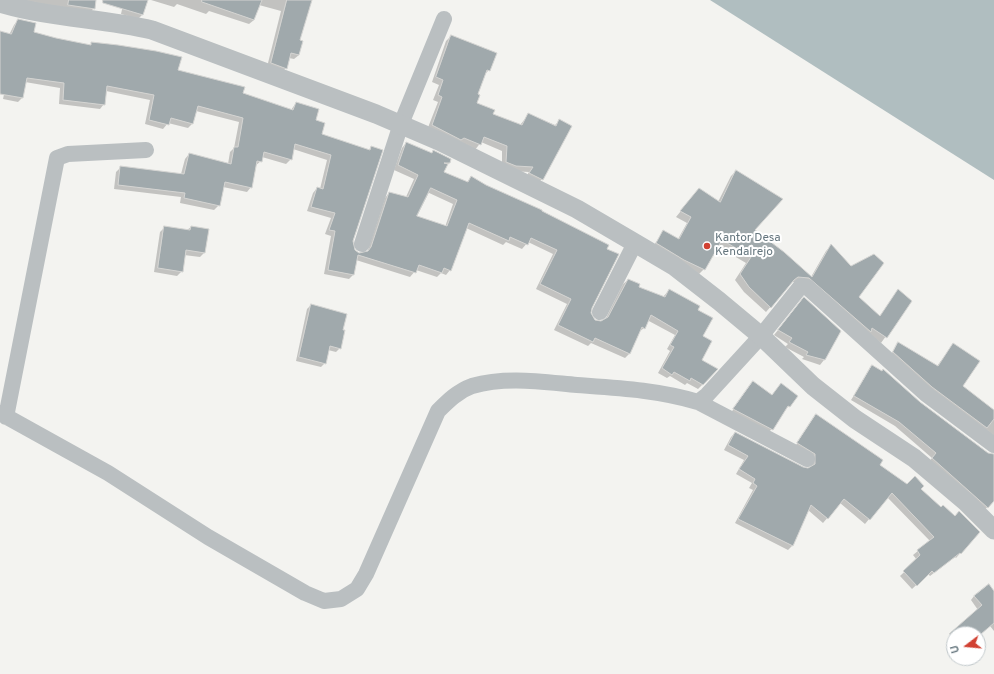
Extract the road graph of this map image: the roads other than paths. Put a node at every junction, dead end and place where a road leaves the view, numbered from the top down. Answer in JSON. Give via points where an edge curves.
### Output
{"nodes":[{"id":1,"x":5,"y":3,"type":"edge"},
{"id":2,"x":444,"y":19,"type":"dead end"},
{"id":3,"x":401,"y":124,"type":"junction"},
{"id":4,"x":146,"y":150,"type":"dead end"},
{"id":5,"x":635,"y":243,"type":"junction"},
{"id":6,"x":362,"y":244,"type":"dead end"},
{"id":7,"x":600,"y":312,"type":"dead end"},
{"id":8,"x":761,"y":336,"type":"junction"},
{"id":9,"x":698,"y":402,"type":"junction"},
{"id":10,"x":3,"y":415,"type":"edge"},
{"id":11,"x":994,"y":445,"type":"edge"},
{"id":12,"x":807,"y":459,"type":"dead end"},
{"id":13,"x":994,"y":530,"type":"edge"}],
"edges":[{"from":1,"to":3,"type":"street","via":[[54,15],[123,23],[152,30]]},
{"from":2,"to":3,"type":"street"},
{"from":3,"to":5,"type":"street","via":[[577,209]]},
{"from":3,"to":6,"type":"street"},
{"from":4,"to":10,"type":"street","via":[[68,154],[57,158]]},
{"from":5,"to":7,"type":"street"},
{"from":5,"to":8,"type":"street","via":[[674,266]]},
{"from":8,"to":9,"type":"street"},
{"from":8,"to":11,"type":"street","via":[[801,286],[807,287],[926,394]]},
{"from":8,"to":13,"type":"street","via":[[814,386],[855,419],[914,458],[966,502]]},
{"from":9,"to":10,"type":"street","via":[[674,395],[638,390],[523,380],[471,386],[454,395],[438,411],[357,589],[341,599],[324,601],[305,593],[208,537],[108,473]]},
{"from":9,"to":12,"type":"street"}]}
